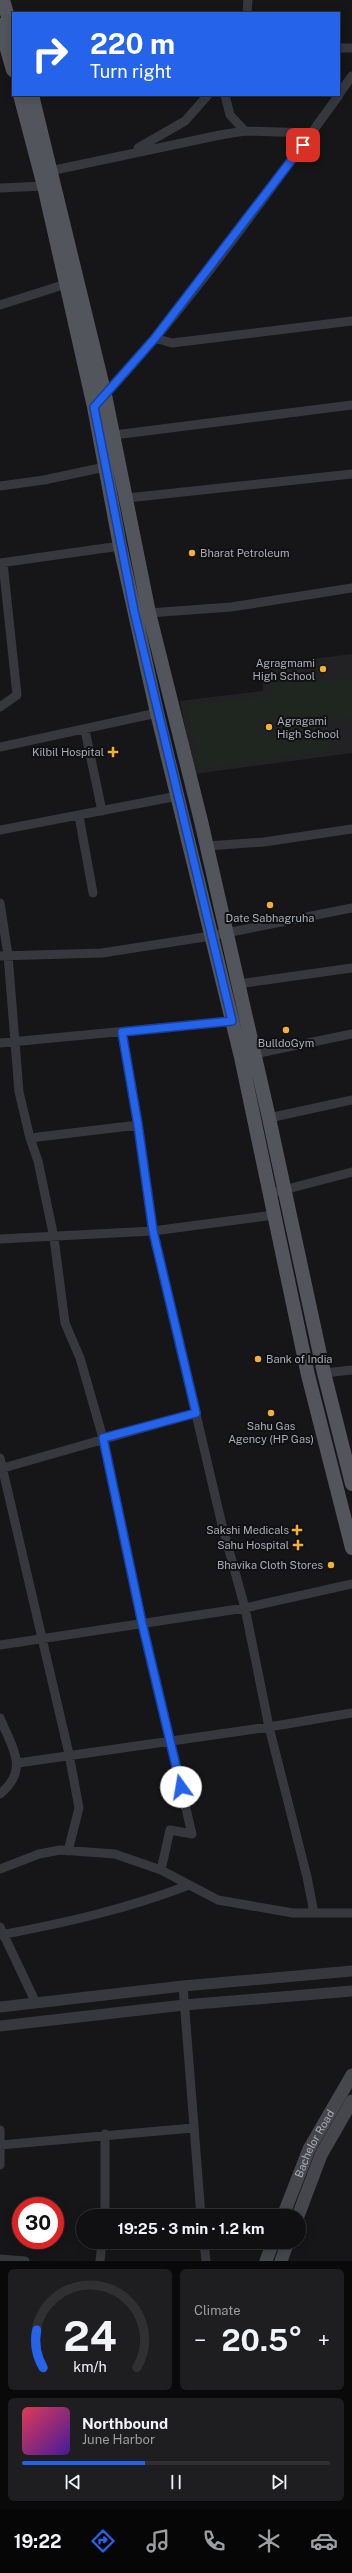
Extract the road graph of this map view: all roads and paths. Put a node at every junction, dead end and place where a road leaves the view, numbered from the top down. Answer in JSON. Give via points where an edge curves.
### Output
{"nodes":[{"id":1,"x":3,"y":0,"type":"edge"},
{"id":2,"x":248,"y":0,"type":"edge"},
{"id":3,"x":247,"y":12,"type":"edge"},
{"id":4,"x":0,"y":26,"type":"edge"},
{"id":5,"x":12,"y":31,"type":"edge"},
{"id":6,"x":340,"y":48,"type":"edge"},
{"id":7,"x":352,"y":48,"type":"edge"},
{"id":8,"x":12,"y":67,"type":"edge"},
{"id":9,"x":352,"y":76,"type":"edge"},
{"id":10,"x":340,"y":94,"type":"edge"},
{"id":11,"x":20,"y":96,"type":"edge"},
{"id":12,"x":32,"y":96,"type":"edge"},
{"id":13,"x":207,"y":96,"type":"edge"},
{"id":14,"x":225,"y":96,"type":"edge"},
{"id":15,"x":338,"y":96,"type":"edge"},
{"id":16,"x":245,"y":131,"type":"junction"},
{"id":17,"x":311,"y":133,"type":"junction"},
{"id":18,"x":130,"y":152,"type":"junction"},
{"id":19,"x":50,"y":171,"type":"junction"},
{"id":20,"x":44,"y":186,"type":"junction"},
{"id":21,"x":0,"y":188,"type":"edge"},
{"id":22,"x":66,"y":284,"type":"junction"},
{"id":23,"x":0,"y":305,"type":"edge"},
{"id":24,"x":352,"y":321,"type":"edge"},
{"id":25,"x":155,"y":338,"type":"junction"},
{"id":26,"x":105,"y":395,"type":"junction"},
{"id":27,"x":352,"y":405,"type":"edge"},
{"id":28,"x":94,"y":407,"type":"junction"},
{"id":29,"x":114,"y":435,"type":"junction"},
{"id":30,"x":105,"y":467,"type":"junction"},
{"id":31,"x":352,"y":474,"type":"edge"},
{"id":32,"x":0,"y":486,"type":"edge"},
{"id":33,"x":127,"y":498,"type":"junction"},
{"id":34,"x":120,"y":546,"type":"junction"},
{"id":35,"x":2,"y":563,"type":"edge"},
{"id":36,"x":352,"y":588,"type":"edge"},
{"id":37,"x":149,"y":613,"type":"junction"},
{"id":38,"x":0,"y":708,"type":"edge"},
{"id":39,"x":157,"y":713,"type":"junction"},
{"id":40,"x":85,"y":730,"type":"junction"},
{"id":41,"x":0,"y":747,"type":"edge"},
{"id":42,"x":178,"y":796,"type":"junction"},
{"id":43,"x":102,"y":811,"type":"junction"},
{"id":44,"x":80,"y":816,"type":"junction"},
{"id":45,"x":352,"y":829,"type":"edge"},
{"id":46,"x":0,"y":830,"type":"edge"},
{"id":47,"x":207,"y":846,"type":"junction"},
{"id":48,"x":93,"y":893,"type":"dead end"},
{"id":49,"x":0,"y":903,"type":"edge"},
{"id":50,"x":352,"y":908,"type":"edge"},
{"id":51,"x":227,"y":933,"type":"junction"},
{"id":52,"x":211,"y":936,"type":"junction"},
{"id":53,"x":4,"y":956,"type":"edge"},
{"id":54,"x":352,"y":968,"type":"edge"},
{"id":55,"x":238,"y":984,"type":"junction"},
{"id":56,"x":232,"y":1021,"type":"junction"},
{"id":57,"x":122,"y":1032,"type":"junction"},
{"id":58,"x":352,"y":1034,"type":"edge"},
{"id":59,"x":14,"y":1042,"type":"junction"},
{"id":60,"x":0,"y":1043,"type":"edge"},
{"id":61,"x":254,"y":1054,"type":"junction"},
{"id":62,"x":352,"y":1100,"type":"edge"},
{"id":63,"x":269,"y":1118,"type":"junction"},
{"id":64,"x":138,"y":1125,"type":"junction"},
{"id":65,"x":30,"y":1138,"type":"junction"},
{"id":66,"x":352,"y":1172,"type":"edge"},
{"id":67,"x":283,"y":1190,"type":"junction"},
{"id":68,"x":268,"y":1194,"type":"junction"},
{"id":69,"x":274,"y":1215,"type":"junction"},
{"id":70,"x":153,"y":1231,"type":"junction"},
{"id":71,"x":54,"y":1238,"type":"junction"},
{"id":72,"x":0,"y":1239,"type":"edge"},
{"id":73,"x":352,"y":1370,"type":"edge"},
{"id":74,"x":324,"y":1373,"type":"junction"},
{"id":75,"x":196,"y":1413,"type":"junction"},
{"id":76,"x":103,"y":1438,"type":"junction"},
{"id":77,"x":0,"y":1458,"type":"edge"},
{"id":78,"x":1,"y":1469,"type":"edge"},
{"id":79,"x":352,"y":1484,"type":"edge"},
{"id":80,"x":351,"y":1542,"type":"edge"},
{"id":81,"x":352,"y":1584,"type":"edge"},
{"id":82,"x":246,"y":1608,"type":"junction"},
{"id":83,"x":142,"y":1623,"type":"junction"},
{"id":84,"x":41,"y":1638,"type":"junction"},
{"id":85,"x":0,"y":1645,"type":"edge"},
{"id":86,"x":352,"y":1713,"type":"edge"},
{"id":87,"x":0,"y":1718,"type":"edge"},
{"id":88,"x":269,"y":1728,"type":"junction"},
{"id":89,"x":171,"y":1741,"type":"junction"},
{"id":90,"x":69,"y":1754,"type":"junction"},
{"id":91,"x":18,"y":1763,"type":"junction"},
{"id":92,"x":0,"y":1794,"type":"edge"},
{"id":93,"x":68,"y":1851,"type":"junction"},
{"id":94,"x":0,"y":1869,"type":"edge"},
{"id":95,"x":161,"y":1870,"type":"junction"},
{"id":96,"x":189,"y":1885,"type":"junction"},
{"id":97,"x":314,"y":1913,"type":"junction"},
{"id":98,"x":352,"y":1914,"type":"edge"},
{"id":99,"x":1,"y":1932,"type":"edge"},
{"id":100,"x":352,"y":1971,"type":"edge"},
{"id":101,"x":183,"y":1986,"type":"junction"},
{"id":102,"x":352,"y":1991,"type":"edge"},
{"id":103,"x":36,"y":2003,"type":"junction"},
{"id":104,"x":184,"y":2005,"type":"junction"},
{"id":105,"x":0,"y":2007,"type":"edge"},
{"id":106,"x":0,"y":2026,"type":"edge"},
{"id":107,"x":352,"y":2075,"type":"edge"},
{"id":108,"x":352,"y":2101,"type":"edge"},
{"id":109,"x":193,"y":2128,"type":"junction"},
{"id":110,"x":0,"y":2130,"type":"edge"},
{"id":111,"x":105,"y":2134,"type":"junction"},
{"id":112,"x":1,"y":2145,"type":"edge"},
{"id":113,"x":0,"y":2165,"type":"edge"},
{"id":114,"x":105,"y":2209,"type":"edge"},
{"id":115,"x":200,"y":2209,"type":"edge"},
{"id":116,"x":286,"y":2209,"type":"edge"},
{"id":117,"x":301,"y":2209,"type":"edge"},
{"id":118,"x":101,"y":2249,"type":"edge"},
{"id":119,"x":205,"y":2249,"type":"edge"},
{"id":120,"x":270,"y":2249,"type":"edge"},
{"id":121,"x":285,"y":2249,"type":"edge"},
{"id":122,"x":0,"y":2259,"type":"edge"},
{"id":123,"x":25,"y":2261,"type":"edge"},
{"id":124,"x":100,"y":2261,"type":"edge"},
{"id":125,"x":206,"y":2261,"type":"edge"},
{"id":126,"x":266,"y":2261,"type":"edge"},
{"id":127,"x":281,"y":2261,"type":"edge"}],
"edges":[{"from":1,"to":5,"type":"main road"},
{"from":2,"to":3,"type":"street"},
{"from":4,"to":8,"type":"main road"},
{"from":6,"to":7,"type":"street"},
{"from":9,"to":10,"type":"street"},
{"from":11,"to":20,"type":"main road"},
{"from":12,"to":19,"type":"main road"},
{"from":13,"to":18,"type":"street","via":[[185,121]]},
{"from":14,"to":16,"type":"street","via":[[230,115]]},
{"from":15,"to":17,"type":"street"},
{"from":16,"to":17,"type":"street"},
{"from":16,"to":18,"type":"street"},
{"from":17,"to":25,"type":"street","via":[[268,193]]},
{"from":18,"to":19,"type":"street"},
{"from":19,"to":26,"type":"main road"},
{"from":20,"to":21,"type":"street"},
{"from":20,"to":22,"type":"main road"},
{"from":22,"to":23,"type":"street"},
{"from":22,"to":28,"type":"main road"},
{"from":24,"to":25,"type":"street","via":[[172,343]]},
{"from":25,"to":26,"type":"street"},
{"from":26,"to":28,"type":"street"},
{"from":26,"to":29,"type":"main road"},
{"from":27,"to":29,"type":"street"},
{"from":28,"to":30,"type":"main road"},
{"from":29,"to":33,"type":"main road"},
{"from":30,"to":32,"type":"street"},
{"from":30,"to":34,"type":"main road"},
{"from":31,"to":33,"type":"street"},
{"from":33,"to":37,"type":"main road"},
{"from":34,"to":35,"type":"street"},
{"from":34,"to":39,"type":"main road"},
{"from":35,"to":38,"type":"street","via":[[17,696]]},
{"from":36,"to":37,"type":"street","via":[[231,607]]},
{"from":37,"to":47,"type":"main road"},
{"from":39,"to":40,"type":"street"},
{"from":39,"to":42,"type":"main road"},
{"from":40,"to":41,"type":"street"},
{"from":40,"to":43,"type":"street"},
{"from":42,"to":43,"type":"street"},
{"from":42,"to":52,"type":"main road"},
{"from":43,"to":44,"type":"street"},
{"from":44,"to":46,"type":"street"},
{"from":44,"to":48,"type":"street"},
{"from":45,"to":47,"type":"street","via":[[264,842]]},
{"from":47,"to":51,"type":"main road"},
{"from":49,"to":53,"type":"street"},
{"from":50,"to":51,"type":"street"},
{"from":51,"to":52,"type":"street"},
{"from":51,"to":55,"type":"main road"},
{"from":52,"to":53,"type":"street","via":[[102,953]]},
{"from":52,"to":56,"type":"main road"},
{"from":53,"to":59,"type":"street"},
{"from":54,"to":55,"type":"street"},
{"from":55,"to":61,"type":"main road"},
{"from":56,"to":57,"type":"street"},
{"from":56,"to":68,"type":"main road"},
{"from":57,"to":59,"type":"street"},
{"from":57,"to":64,"type":"street"},
{"from":58,"to":61,"type":"street"},
{"from":59,"to":60,"type":"street"},
{"from":59,"to":65,"type":"street","via":[[19,1092]]},
{"from":61,"to":63,"type":"main road"},
{"from":62,"to":63,"type":"street"},
{"from":63,"to":67,"type":"main road"},
{"from":64,"to":65,"type":"street"},
{"from":64,"to":70,"type":"street"},
{"from":65,"to":71,"type":"street","via":[[38,1161]]},
{"from":66,"to":67,"type":"street"},
{"from":67,"to":68,"type":"street"},
{"from":67,"to":74,"type":"main road"},
{"from":68,"to":69,"type":"main road"},
{"from":69,"to":70,"type":"street"},
{"from":69,"to":80,"type":"main road","via":[[308,1375]]},
{"from":70,"to":71,"type":"street"},
{"from":70,"to":75,"type":"street"},
{"from":71,"to":72,"type":"street"},
{"from":71,"to":76,"type":"street","via":[[65,1323],[80,1358]]},
{"from":73,"to":74,"type":"street"},
{"from":74,"to":79,"type":"main road"},
{"from":75,"to":76,"type":"street"},
{"from":75,"to":82,"type":"street","via":[[222,1525]]},
{"from":76,"to":78,"type":"street"},
{"from":76,"to":83,"type":"street"},
{"from":77,"to":78,"type":"street"},
{"from":78,"to":84,"type":"street"},
{"from":81,"to":82,"type":"street"},
{"from":82,"to":83,"type":"street"},
{"from":82,"to":88,"type":"street"},
{"from":83,"to":84,"type":"street"},
{"from":83,"to":89,"type":"street"},
{"from":84,"to":85,"type":"street"},
{"from":84,"to":90,"type":"street"},
{"from":86,"to":88,"type":"street"},
{"from":87,"to":91,"type":"street"},
{"from":88,"to":89,"type":"street"},
{"from":88,"to":97,"type":"street"},
{"from":89,"to":90,"type":"street"},
{"from":89,"to":95,"type":"street","via":[[192,1834],[170,1830]]},
{"from":90,"to":91,"type":"street"},
{"from":90,"to":93,"type":"street","via":[[79,1808]]},
{"from":91,"to":92,"type":"street","via":[[14,1781]]},
{"from":93,"to":94,"type":"street","via":[[39,1854]]},
{"from":93,"to":95,"type":"street","via":[[115,1854]]},
{"from":95,"to":96,"type":"street"},
{"from":96,"to":97,"type":"street","via":[[218,1900],[292,1913]]},
{"from":96,"to":99,"type":"street","via":[[146,1902],[71,1922]]},
{"from":97,"to":98,"type":"street"},
{"from":99,"to":103,"type":"street"},
{"from":100,"to":101,"type":"street"},
{"from":101,"to":103,"type":"street"},
{"from":101,"to":104,"type":"street"},
{"from":102,"to":104,"type":"street"},
{"from":103,"to":105,"type":"street"},
{"from":104,"to":106,"type":"street"},
{"from":104,"to":109,"type":"street"},
{"from":107,"to":116,"type":"main road","name":"Bachelor Road","via":[[309,2149]]},
{"from":108,"to":117,"type":"main road","name":"Bachelor Road","via":[[322,2155]]},
{"from":109,"to":111,"type":"street"},
{"from":109,"to":115,"type":"street"},
{"from":110,"to":112,"type":"street"},
{"from":111,"to":112,"type":"street"},
{"from":111,"to":114,"type":"street"},
{"from":112,"to":113,"type":"street"},
{"from":118,"to":124,"type":"street"},
{"from":119,"to":125,"type":"street"},
{"from":120,"to":126,"type":"main road"},
{"from":121,"to":127,"type":"main road"},
{"from":122,"to":123,"type":"street"}]}
